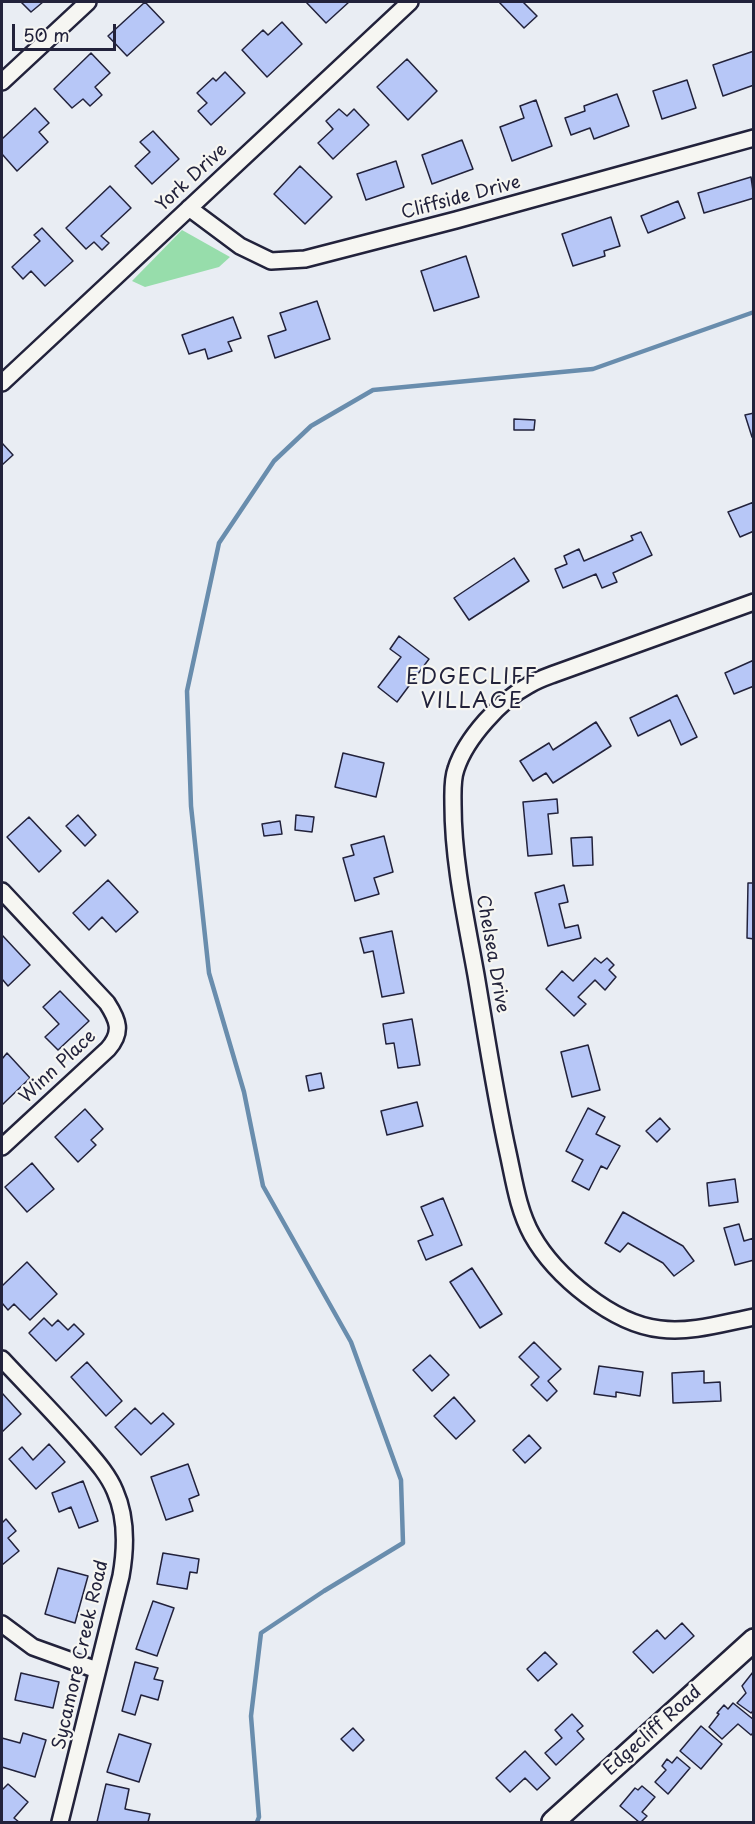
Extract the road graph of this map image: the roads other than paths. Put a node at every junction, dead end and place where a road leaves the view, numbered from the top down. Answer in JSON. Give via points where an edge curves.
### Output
{"nodes":[{"id":1,"x":88,"y":2,"type":"edge"},
{"id":2,"x":410,"y":2,"type":"edge"},
{"id":3,"x":2,"y":82,"type":"edge"},
{"id":4,"x":753,"y":138,"type":"edge"},
{"id":5,"x":189,"y":208,"type":"junction"},
{"id":6,"x":2,"y":383,"type":"edge"},
{"id":7,"x":753,"y":602,"type":"edge"},
{"id":8,"x":2,"y":891,"type":"edge"},
{"id":9,"x":2,"y":1147,"type":"edge"},
{"id":10,"x":753,"y":1317,"type":"edge"},
{"id":11,"x":2,"y":1359,"type":"edge"},
{"id":12,"x":2,"y":1624,"type":"edge"},
{"id":13,"x":753,"y":1640,"type":"edge"},
{"id":14,"x":97,"y":1670,"type":"junction"},
{"id":15,"x":60,"y":1822,"type":"edge"},
{"id":16,"x":553,"y":1822,"type":"edge"}],
"edges":[{"from":1,"to":3,"type":"street"},
{"from":2,"to":5,"type":"street","name":"York Drive"},
{"from":4,"to":5,"type":"street","name":"Cliffside Drive","via":[[305,259],[271,261],[240,246]]},
{"from":5,"to":6,"type":"street","name":"York Drive"},
{"from":7,"to":10,"type":"street","name":"Chelsea Drive","via":[[530,684],[516,693],[467,744],[453,779],[459,875],[497,1102],[517,1197],[532,1235],[584,1293],[635,1324],[677,1330]]},
{"from":8,"to":9,"type":"street","name":"Winn Place","via":[[107,1003],[118,1025],[115,1041]]},
{"from":11,"to":14,"type":"street","name":"Sycamore Creek Road","via":[[103,1470],[121,1506],[125,1554]]},
{"from":12,"to":14,"type":"street","via":[[33,1647]]},
{"from":13,"to":16,"type":"street","name":"Edgecliff Road"},
{"from":14,"to":15,"type":"street","name":"Sycamore Creek Road"}]}
